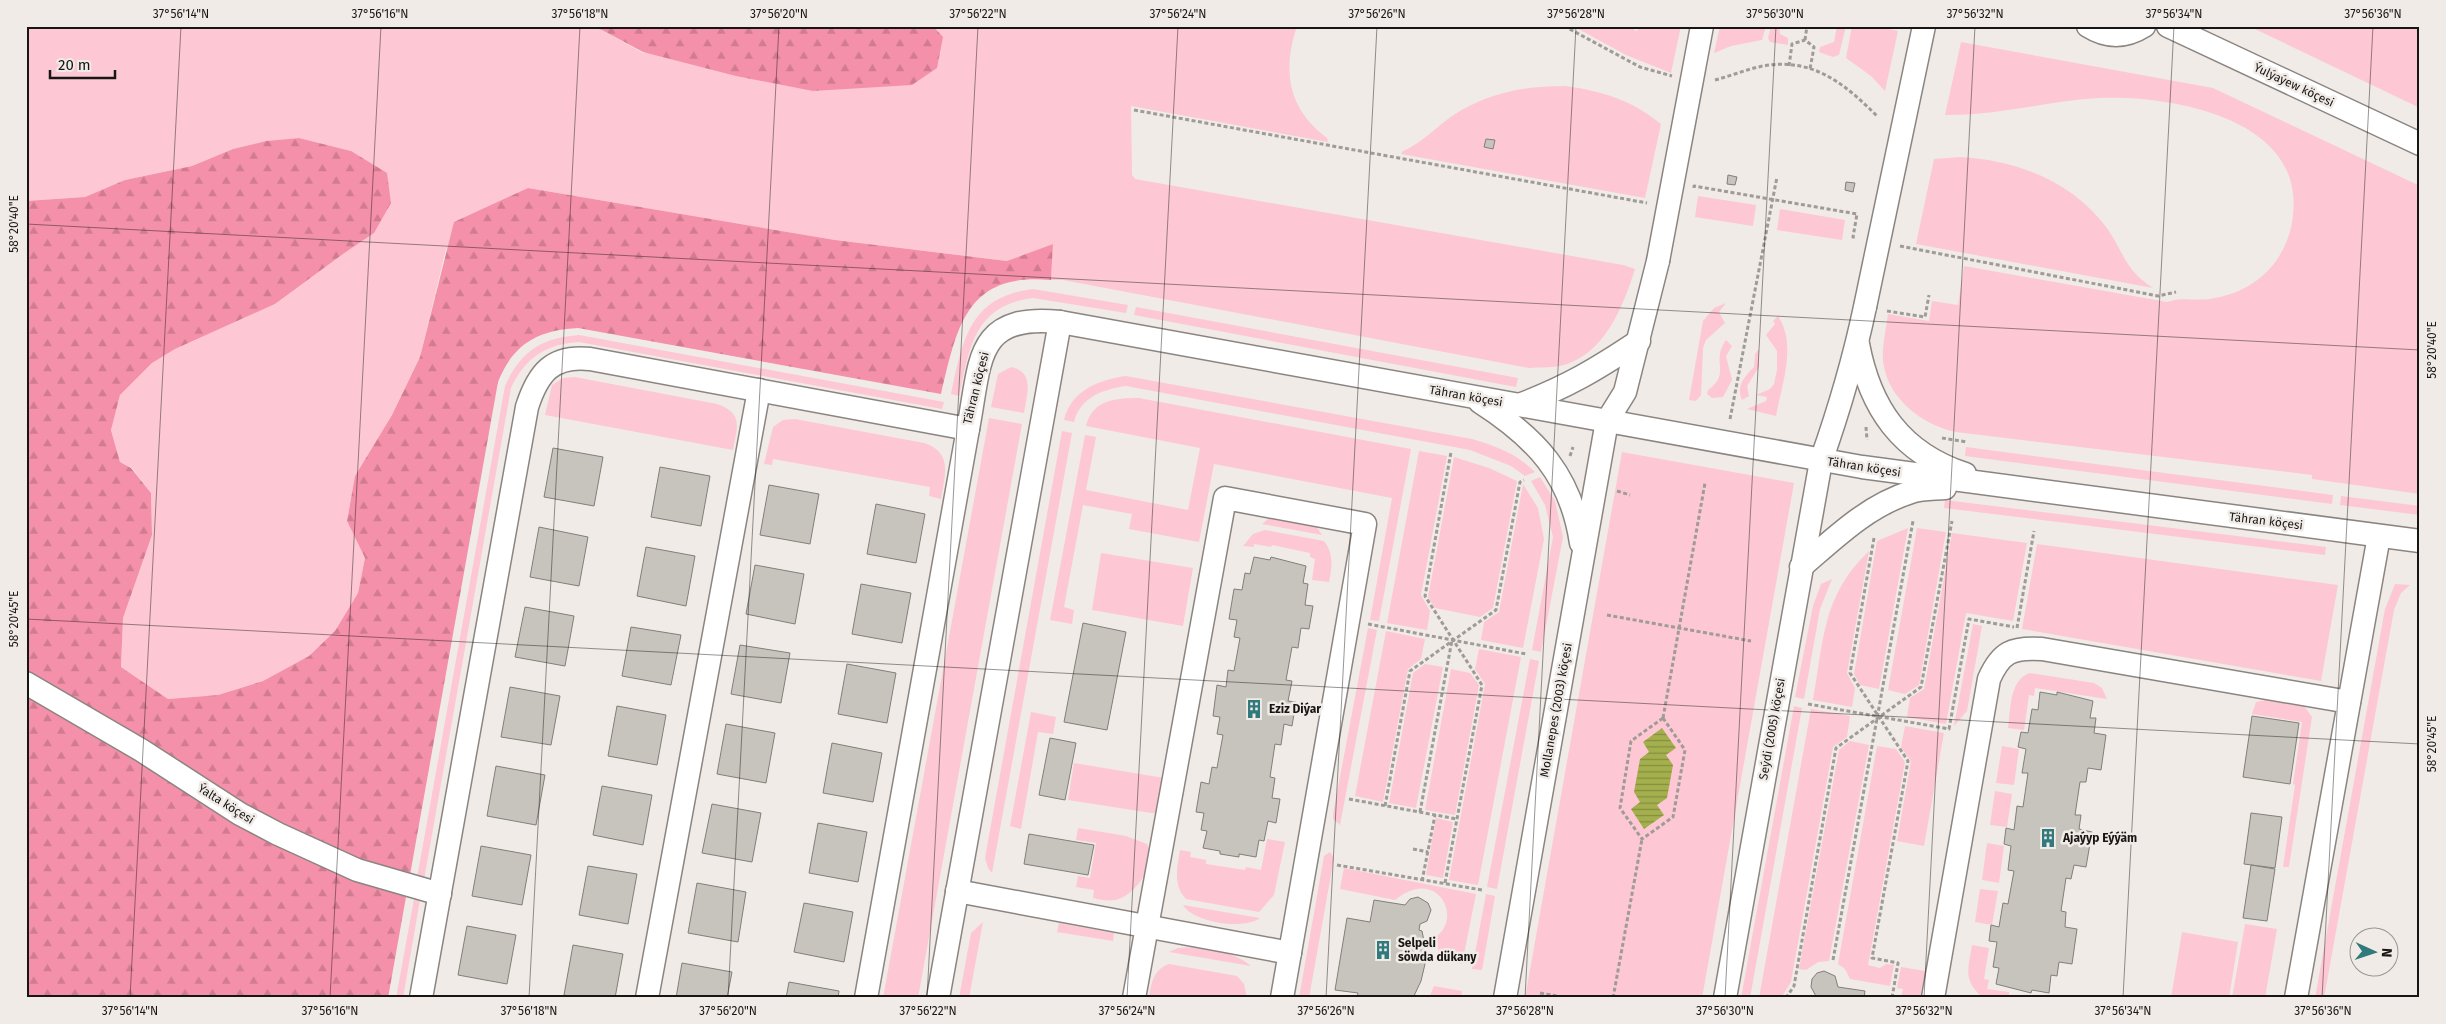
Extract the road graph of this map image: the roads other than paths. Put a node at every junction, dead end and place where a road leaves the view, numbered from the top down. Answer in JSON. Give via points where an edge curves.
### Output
{"nodes":[{"id":1,"x":1702,"y":26,"type":"edge"},
{"id":2,"x":1924,"y":26,"type":"edge"},
{"id":3,"x":2088,"y":26,"type":"edge"},
{"id":4,"x":2144,"y":26,"type":"edge"},
{"id":5,"x":2168,"y":26,"type":"edge"},
{"id":6,"x":2420,"y":144,"type":"edge"},
{"id":7,"x":1060,"y":322,"type":"junction"},
{"id":8,"x":1639,"y":341,"type":"junction"},
{"id":9,"x":1858,"y":341,"type":"junction"},
{"id":10,"x":759,"y":390,"type":"junction"},
{"id":11,"x":1470,"y":396,"type":"junction"},
{"id":12,"x":1518,"y":405,"type":"junction"},
{"id":13,"x":1607,"y":422,"type":"junction"},
{"id":14,"x":968,"y":429,"type":"junction"},
{"id":15,"x":1821,"y":460,"type":"junction"},
{"id":16,"x":2009,"y":488,"type":"junction"},
{"id":17,"x":2379,"y":536,"type":"junction"},
{"id":18,"x":2420,"y":541,"type":"edge"},
{"id":19,"x":1583,"y":558,"type":"junction"},
{"id":20,"x":1801,"y":567,"type":"junction"},
{"id":21,"x":26,"y":682,"type":"edge"},
{"id":22,"x":2349,"y":702,"type":"junction"},
{"id":23,"x":957,"y":890,"type":"junction"},
{"id":24,"x":440,"y":894,"type":"junction"},
{"id":25,"x":1147,"y":926,"type":"junction"},
{"id":26,"x":1290,"y":953,"type":"junction"},
{"id":27,"x":421,"y":998,"type":"edge"},
{"id":28,"x":647,"y":998,"type":"edge"},
{"id":29,"x":866,"y":998,"type":"edge"},
{"id":30,"x":938,"y":998,"type":"edge"},
{"id":31,"x":1134,"y":998,"type":"edge"},
{"id":32,"x":1282,"y":998,"type":"edge"},
{"id":33,"x":1505,"y":998,"type":"edge"},
{"id":34,"x":1725,"y":998,"type":"edge"},
{"id":35,"x":1933,"y":998,"type":"edge"},
{"id":36,"x":2296,"y":998,"type":"edge"}],
"edges":[{"from":1,"to":8,"type":"street","bridge":true,"via":[[1658,260]]},
{"from":2,"to":9,"type":"street","name":"Seýdi (2005) köçesi","bridge":true},
{"from":3,"to":4,"type":"street","via":[[2098,32],[2121,36]]},
{"from":5,"to":6,"type":"street","name":"Ýulýaýew köçesi"},
{"from":7,"to":11,"type":"street","name":"Tähran köçesi"},
{"from":7,"to":14,"type":"street","name":"Tähran köçesi","via":[[1028,320],[995,334],[981,359]]},
{"from":7,"to":23,"type":"street"},
{"from":8,"to":12,"type":"street","via":[[1580,380]]},
{"from":8,"to":13,"type":"street","via":[[1625,392]]},
{"from":9,"to":15,"type":"street","name":"Seýdi (2005) köçesi"},
{"from":9,"to":16,"type":"street","via":[[1872,395],[1895,429],[1945,467]]},
{"from":10,"to":14,"type":"street","name":"Tähran köçesi"},
{"from":10,"to":24,"type":"street","name":"Tähran köçesi","via":[[590,359],[568,358],[548,368],[532,389]]},
{"from":10,"to":28,"type":"street"},
{"from":11,"to":12,"type":"street","name":"Tähran köçesi"},
{"from":11,"to":19,"type":"street","via":[[1502,416],[1546,456],[1568,491],[1578,524]]},
{"from":12,"to":13,"type":"street","name":"Tähran köçesi"},
{"from":13,"to":15,"type":"street","name":"Tähran köçesi"},
{"from":13,"to":19,"type":"street","name":"Mollanepes (2003) köçesi"},
{"from":14,"to":29,"type":"street"},
{"from":15,"to":16,"type":"street","name":"Tähran köçesi"},
{"from":15,"to":20,"type":"street","name":"Seýdi (2005) köçesi"},
{"from":16,"to":17,"type":"street","name":"Tähran köçesi"},
{"from":16,"to":20,"type":"street","via":[[1913,491],[1870,509]]},
{"from":17,"to":18,"type":"street","name":"Tähran köçesi"},
{"from":17,"to":22,"type":"street"},
{"from":19,"to":33,"type":"street","name":"Mollanepes (2003) köçesi"},
{"from":20,"to":34,"type":"street","name":"Seýdi (2005) köçesi"},
{"from":21,"to":24,"type":"street","name":"Ýalta köçesi","via":[[240,814],[278,834],[356,870]]},
{"from":22,"to":35,"type":"street","via":[[2042,649],[2007,652],[1996,662],[1989,679]]},
{"from":22,"to":36,"type":"street"},
{"from":23,"to":25,"type":"street"},
{"from":23,"to":30,"type":"street"},
{"from":24,"to":27,"type":"street","name":"Tähran köçesi"},
{"from":25,"to":26,"type":"street"},
{"from":25,"to":26,"type":"street","via":[[1225,498],[1365,524]]},
{"from":25,"to":31,"type":"street"},
{"from":26,"to":32,"type":"street"}]}
